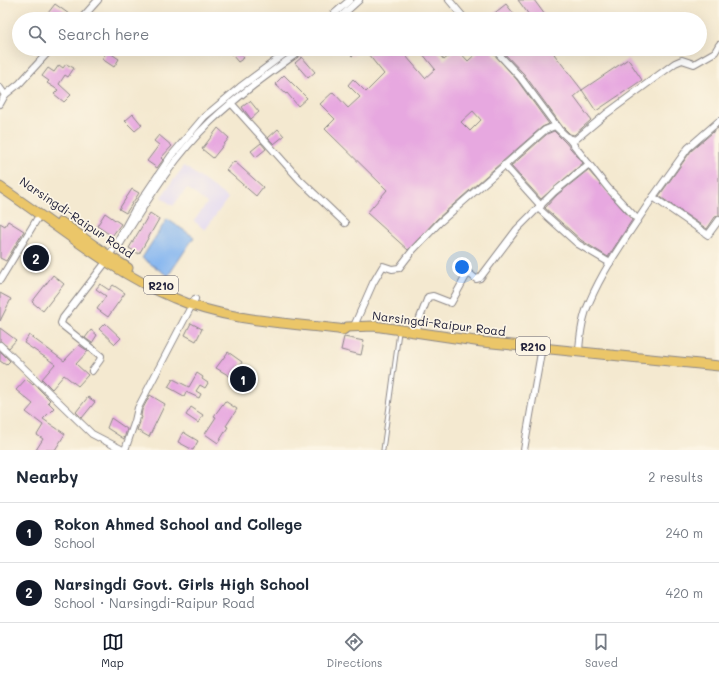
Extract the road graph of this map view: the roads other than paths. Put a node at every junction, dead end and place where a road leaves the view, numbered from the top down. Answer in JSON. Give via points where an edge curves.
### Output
{"nodes":[{"id":1,"x":98,"y":0,"type":"edge"},
{"id":2,"x":350,"y":0,"type":"edge"},
{"id":3,"x":359,"y":0,"type":"edge"},
{"id":4,"x":449,"y":0,"type":"edge"},
{"id":5,"x":87,"y":12,"type":"edge"},
{"id":6,"x":336,"y":12,"type":"edge"},
{"id":7,"x":346,"y":12,"type":"edge"},
{"id":8,"x":459,"y":12,"type":"edge"},
{"id":9,"x":719,"y":45,"type":"edge"},
{"id":10,"x":44,"y":56,"type":"edge"},
{"id":11,"x":282,"y":56,"type":"edge"},
{"id":12,"x":294,"y":56,"type":"edge"},
{"id":13,"x":500,"y":56,"type":"edge"},
{"id":14,"x":0,"y":88,"type":"edge"},
{"id":15,"x":4,"y":95,"type":"junction"},
{"id":16,"x":232,"y":103,"type":"junction"},
{"id":17,"x":0,"y":104,"type":"edge"},
{"id":18,"x":719,"y":121,"type":"edge"},
{"id":19,"x":558,"y":128,"type":"junction"},
{"id":20,"x":568,"y":138,"type":"junction"},
{"id":21,"x":588,"y":164,"type":"junction"},
{"id":22,"x":504,"y":165,"type":"junction"},
{"id":23,"x":0,"y":180,"type":"edge"},
{"id":24,"x":0,"y":187,"type":"edge"},
{"id":25,"x":653,"y":197,"type":"junction"},
{"id":26,"x":539,"y":207,"type":"junction"},
{"id":27,"x":40,"y":214,"type":"junction"},
{"id":28,"x":638,"y":220,"type":"junction"},
{"id":29,"x":719,"y":220,"type":"edge"},
{"id":30,"x":345,"y":223,"type":"dead end"},
{"id":31,"x":115,"y":248,"type":"junction"},
{"id":32,"x":107,"y":259,"type":"junction"},
{"id":33,"x":610,"y":263,"type":"junction"},
{"id":34,"x":0,"y":280,"type":"edge"},
{"id":35,"x":194,"y":302,"type":"junction"},
{"id":36,"x":351,"y":327,"type":"junction"},
{"id":37,"x":399,"y":330,"type":"junction"},
{"id":38,"x":417,"y":333,"type":"junction"},
{"id":39,"x":0,"y":344,"type":"edge"},
{"id":40,"x":542,"y":347,"type":"junction"},
{"id":41,"x":578,"y":351,"type":"junction"},
{"id":42,"x":719,"y":366,"type":"edge"},
{"id":43,"x":92,"y":371,"type":"dead end"},
{"id":44,"x":124,"y":450,"type":"edge"},
{"id":45,"x":383,"y":450,"type":"edge"},
{"id":46,"x":524,"y":450,"type":"edge"}],
"edges":[{"from":1,"to":5,"type":"street"},
{"from":2,"to":6,"type":"street"},
{"from":3,"to":7,"type":"street"},
{"from":4,"to":8,"type":"street"},
{"from":9,"to":20,"type":"street","via":[[715,52],[694,64],[682,60],[675,64],[575,140]]},
{"from":10,"to":15,"type":"street"},
{"from":11,"to":31,"type":"street","via":[[204,117],[167,162],[134,212]]},
{"from":12,"to":16,"type":"street"},
{"from":13,"to":19,"type":"street","via":[[520,77]]},
{"from":14,"to":15,"type":"street"},
{"from":15,"to":17,"type":"street"},
{"from":16,"to":30,"type":"street","via":[[300,180]]},
{"from":16,"to":31,"type":"street","via":[[210,122],[177,159]]},
{"from":18,"to":25,"type":"street","via":[[688,148]]},
{"from":19,"to":20,"type":"street"},
{"from":19,"to":22,"type":"street","via":[[549,128]]},
{"from":20,"to":21,"type":"street"},
{"from":21,"to":26,"type":"street"},
{"from":21,"to":28,"type":"street"},
{"from":22,"to":26,"type":"street"},
{"from":22,"to":36,"type":"street","via":[[427,235],[399,268],[383,266]]},
{"from":23,"to":32,"type":"main road","name":"Narsingdi-Raipur Road","number":"R210"},
{"from":24,"to":27,"type":"main road","name":"Narsingdi-Raipur Road","number":"R210"},
{"from":25,"to":28,"type":"street"},
{"from":25,"to":29,"type":"street","via":[[708,235]]},
{"from":26,"to":33,"type":"street","via":[[578,244]]},
{"from":26,"to":38,"type":"street","via":[[517,229],[480,278],[476,279],[470,274],[466,276],[451,303],[433,296],[428,297]]},
{"from":27,"to":32,"type":"main road","name":"Narsingdi-Raipur Road","number":"R210"},
{"from":27,"to":34,"type":"street"},
{"from":28,"to":33,"type":"street"},
{"from":31,"to":32,"type":"street"},
{"from":32,"to":35,"type":"main road","name":"Narsingdi-Raipur Road","number":"R210","via":[[173,298]]},
{"from":32,"to":43,"type":"street","via":[[61,323],[101,356]]},
{"from":33,"to":41,"type":"street","via":[[588,303]]},
{"from":35,"to":36,"type":"main road","name":"Narsingdi-Raipur Road","number":"R210","via":[[246,317],[289,324],[343,330]]},
{"from":35,"to":44,"type":"street","via":[[138,408]]},
{"from":36,"to":37,"type":"main road","name":"Narsingdi-Raipur Road","number":"R210","via":[[374,326]]},
{"from":37,"to":38,"type":"main road","name":"Narsingdi-Raipur Road","number":"R210"},
{"from":37,"to":45,"type":"lane"},
{"from":38,"to":40,"type":"main road","name":"Narsingdi-Raipur Road","number":"R210"},
{"from":39,"to":44,"type":"street","via":[[92,434]]},
{"from":40,"to":41,"type":"main road","name":"Narsingdi-Raipur Road","number":"R210"},
{"from":40,"to":46,"type":"street"},
{"from":41,"to":42,"type":"main road","name":"Narsingdi-Raipur Road","number":"R210"}]}
